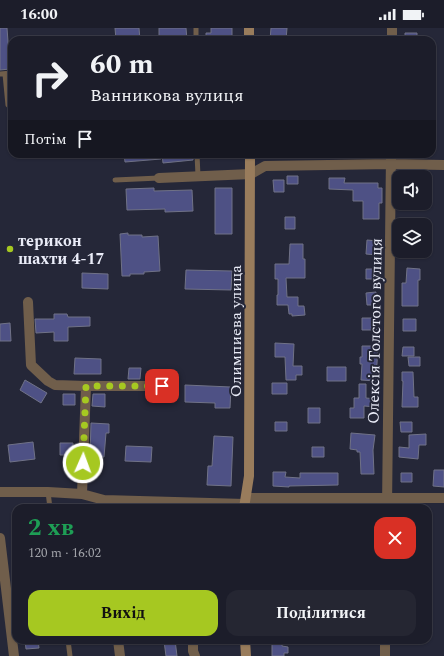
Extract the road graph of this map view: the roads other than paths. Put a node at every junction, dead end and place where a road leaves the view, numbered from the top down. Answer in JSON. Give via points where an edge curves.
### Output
{"nodes":[{"id":1,"x":3,"y":74,"type":"edge"},
{"id":2,"x":8,"y":105,"type":"edge"},
{"id":3,"x":197,"y":158,"type":"edge"},
{"id":4,"x":250,"y":158,"type":"edge"},
{"id":5,"x":391,"y":159,"type":"edge"},
{"id":6,"x":444,"y":165,"type":"edge"},
{"id":7,"x":251,"y":174,"type":"junction"},
{"id":8,"x":198,"y":176,"type":"junction"},
{"id":9,"x":159,"y":178,"type":"joint"},
{"id":10,"x":115,"y":180,"type":"dead end"},
{"id":11,"x":28,"y":302,"type":"dead end"},
{"id":12,"x":86,"y":386,"type":"junction"},
{"id":13,"x":162,"y":386,"type":"dead end"},
{"id":14,"x":0,"y":492,"type":"edge"},
{"id":15,"x":48,"y":492,"type":"junction"},
{"id":16,"x":82,"y":494,"type":"junction"},
{"id":17,"x":444,"y":498,"type":"edge"},
{"id":18,"x":245,"y":503,"type":"edge"},
{"id":19,"x":387,"y":503,"type":"edge"},
{"id":20,"x":50,"y":504,"type":"edge"},
{"id":21,"x":104,"y":504,"type":"edge"},
{"id":22,"x":202,"y":504,"type":"edge"},
{"id":23,"x":0,"y":538,"type":"edge"},
{"id":24,"x":12,"y":639,"type":"edge"},
{"id":25,"x":13,"y":644,"type":"edge"},
{"id":26,"x":68,"y":644,"type":"edge"},
{"id":27,"x":118,"y":644,"type":"edge"},
{"id":28,"x":192,"y":644,"type":"edge"},
{"id":29,"x":245,"y":644,"type":"edge"},
{"id":30,"x":385,"y":644,"type":"edge"},
{"id":31,"x":14,"y":656,"type":"edge"},
{"id":32,"x":70,"y":656,"type":"edge"},
{"id":33,"x":120,"y":656,"type":"edge"},
{"id":34,"x":195,"y":656,"type":"edge"},
{"id":35,"x":246,"y":656,"type":"edge"},
{"id":36,"x":385,"y":656,"type":"edge"}],
"edges":[{"from":1,"to":2,"type":"lane"},
{"from":3,"to":8,"type":"lane"},
{"from":4,"to":7,"type":"main road","name":"Олимпиева улица"},
{"from":5,"to":6,"type":"street"},
{"from":5,"to":7,"type":"street","via":[[265,166]]},
{"from":5,"to":19,"type":"street","name":"Олексія Толстого вулиця"},
{"from":7,"to":8,"type":"street"},
{"from":7,"to":18,"type":"main road","name":"Олимпиева улица","via":[[249,476]]},
{"from":8,"to":9,"type":"street"},
{"from":9,"to":10,"type":"lane"},
{"from":11,"to":12,"type":"street","via":[[31,365],[55,385]]},
{"from":12,"to":13,"type":"street"},
{"from":12,"to":16,"type":"street"},
{"from":14,"to":15,"type":"street"},
{"from":15,"to":16,"type":"street"},
{"from":15,"to":20,"type":"lane"},
{"from":16,"to":21,"type":"street"},
{"from":17,"to":19,"type":"street"},
{"from":18,"to":19,"type":"street"},
{"from":18,"to":22,"type":"street"},
{"from":23,"to":24,"type":"street"},
{"from":25,"to":31,"type":"street"},
{"from":26,"to":32,"type":"lane"},
{"from":27,"to":33,"type":"street"},
{"from":28,"to":34,"type":"street"},
{"from":29,"to":35,"type":"main road"},
{"from":30,"to":36,"type":"street"}]}
